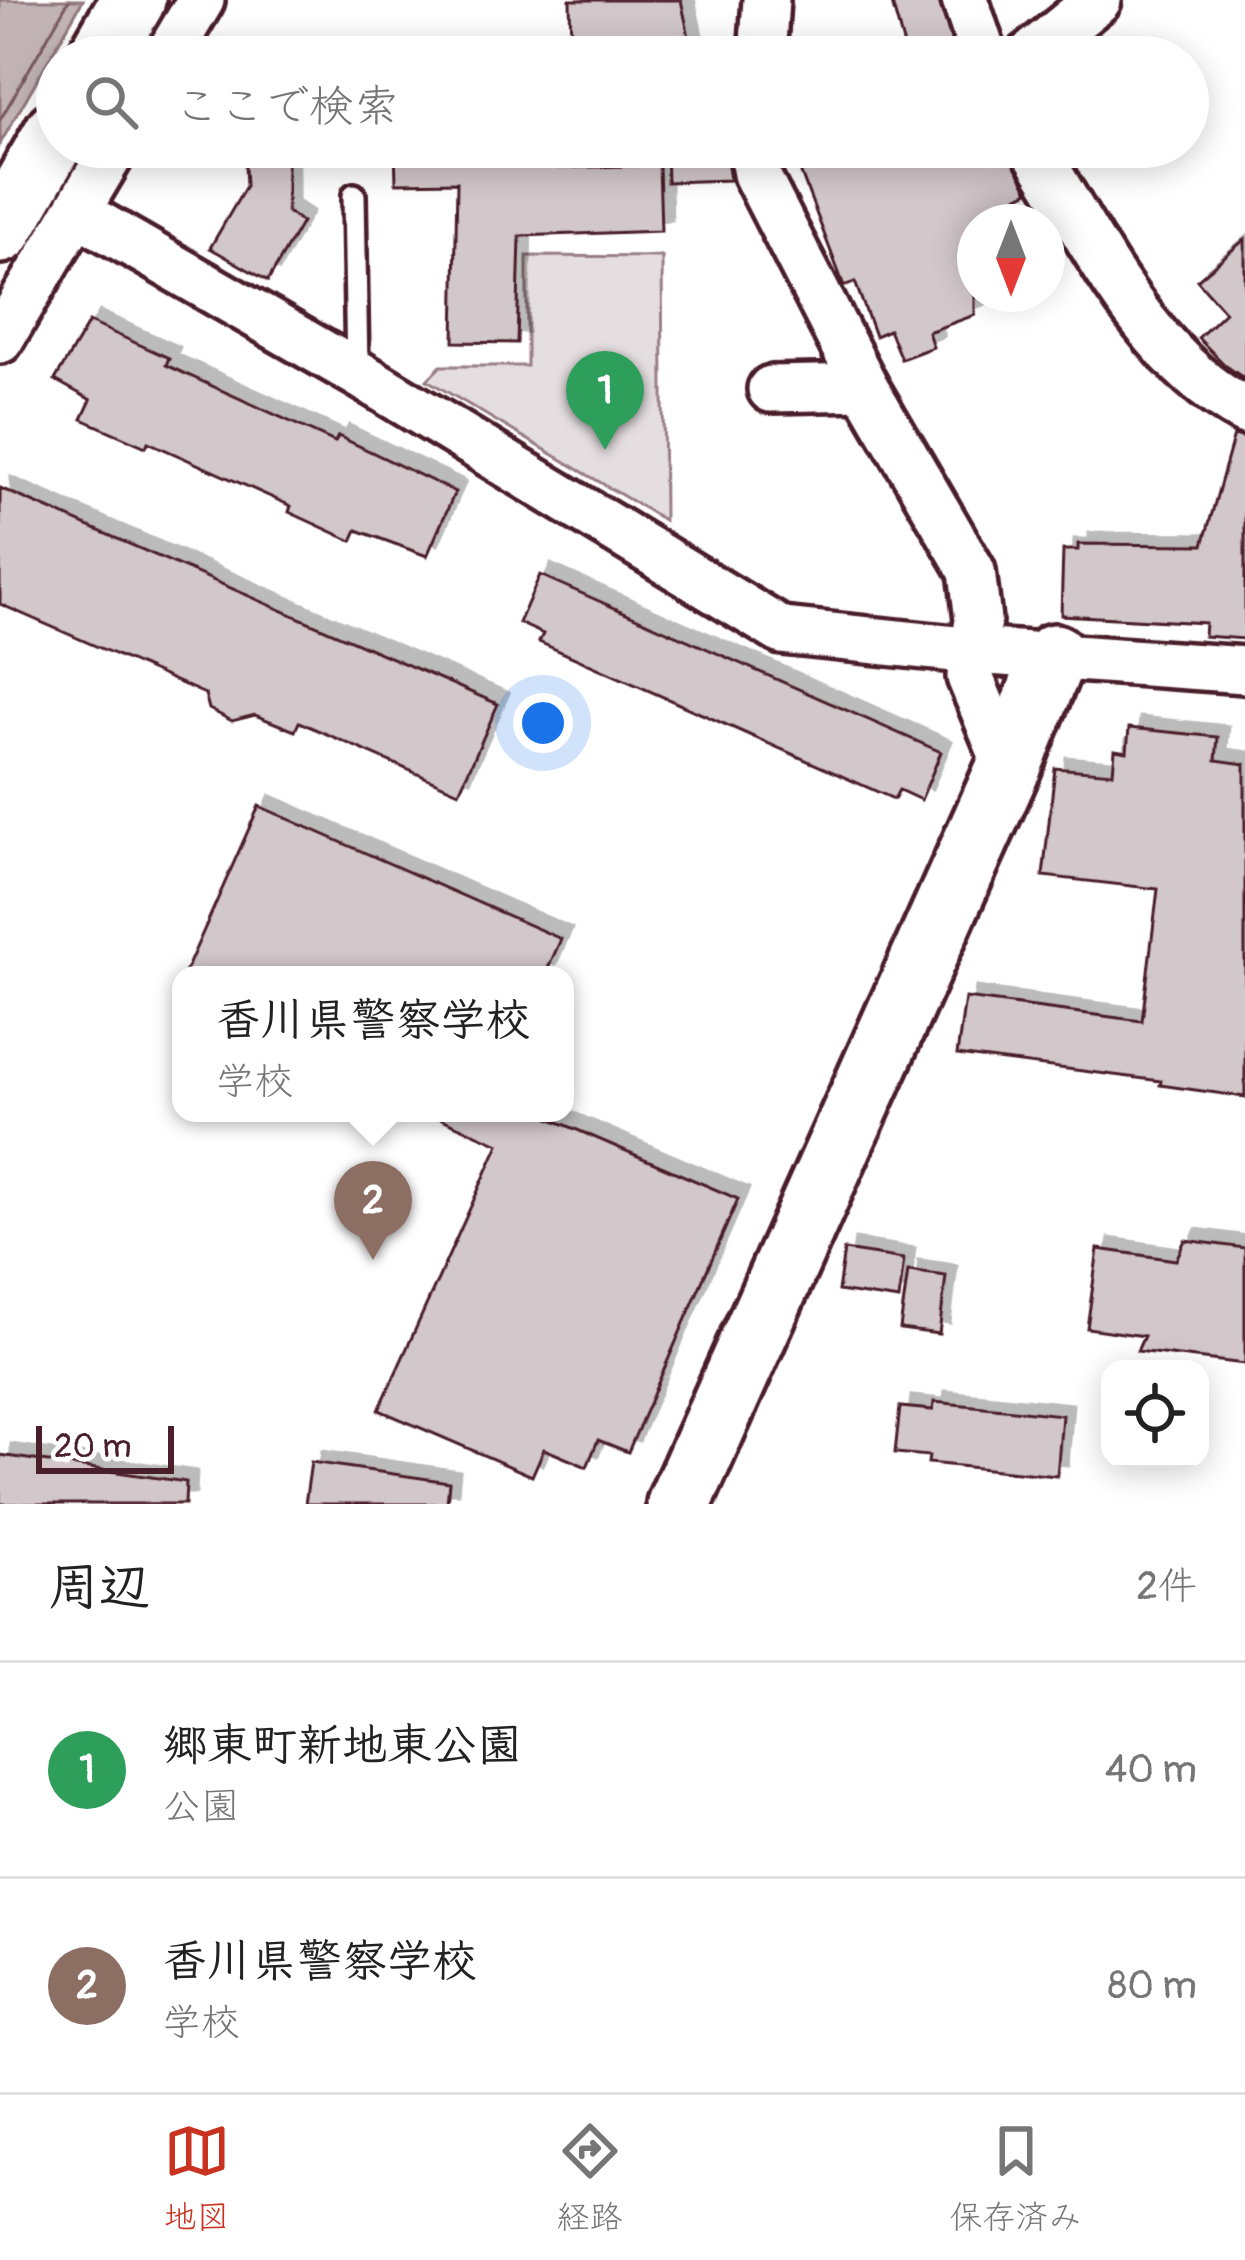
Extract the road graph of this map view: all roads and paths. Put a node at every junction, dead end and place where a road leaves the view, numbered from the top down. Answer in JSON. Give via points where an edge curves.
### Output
{"nodes":[{"id":1,"x":133,"y":0,"type":"edge"},
{"id":2,"x":201,"y":0,"type":"edge"},
{"id":3,"x":766,"y":0,"type":"edge"},
{"id":4,"x":965,"y":0,"type":"edge"},
{"id":5,"x":1098,"y":0,"type":"edge"},
{"id":6,"x":112,"y":36,"type":"edge"},
{"id":7,"x":180,"y":36,"type":"edge"},
{"id":8,"x":763,"y":36,"type":"edge"},
{"id":9,"x":977,"y":36,"type":"edge"},
{"id":10,"x":1054,"y":36,"type":"edge"},
{"id":11,"x":36,"y":168,"type":"edge"},
{"id":12,"x":103,"y":168,"type":"edge"},
{"id":13,"x":755,"y":168,"type":"edge"},
{"id":14,"x":1047,"y":168,"type":"edge"},
{"id":15,"x":354,"y":195,"type":"dead end"},
{"id":16,"x":77,"y":212,"type":"junction"},
{"id":17,"x":0,"y":231,"type":"edge"},
{"id":18,"x":0,"y":340,"type":"edge"},
{"id":19,"x":357,"y":373,"type":"junction"},
{"id":20,"x":865,"y":387,"type":"junction"},
{"id":21,"x":771,"y":389,"type":"dead end"},
{"id":22,"x":1245,"y":411,"type":"edge"},
{"id":23,"x":974,"y":651,"type":"junction"},
{"id":24,"x":1054,"y":656,"type":"junction"},
{"id":25,"x":1245,"y":670,"type":"edge"},
{"id":26,"x":1008,"y":769,"type":"junction"},
{"id":27,"x":680,"y":1504,"type":"edge"}],
"edges":[{"from":1,"to":6,"type":"street"},
{"from":2,"to":7,"type":"street"},
{"from":3,"to":8,"type":"street"},
{"from":4,"to":9,"type":"street"},
{"from":5,"to":10,"type":"street"},
{"from":11,"to":17,"type":"street"},
{"from":12,"to":16,"type":"street"},
{"from":13,"to":20,"type":"street"},
{"from":14,"to":22,"type":"street","via":[[1151,329],[1184,366]]},
{"from":15,"to":19,"type":"lane"},
{"from":16,"to":18,"type":"street"},
{"from":16,"to":19,"type":"street"},
{"from":19,"to":23,"type":"street","via":[[782,631]]},
{"from":20,"to":21,"type":"street"},
{"from":20,"to":23,"type":"street","via":[[972,571]]},
{"from":23,"to":24,"type":"street"},
{"from":23,"to":26,"type":"street","via":[[970,677]]},
{"from":24,"to":25,"type":"street"},
{"from":24,"to":26,"type":"street"},
{"from":26,"to":27,"type":"street"}]}
